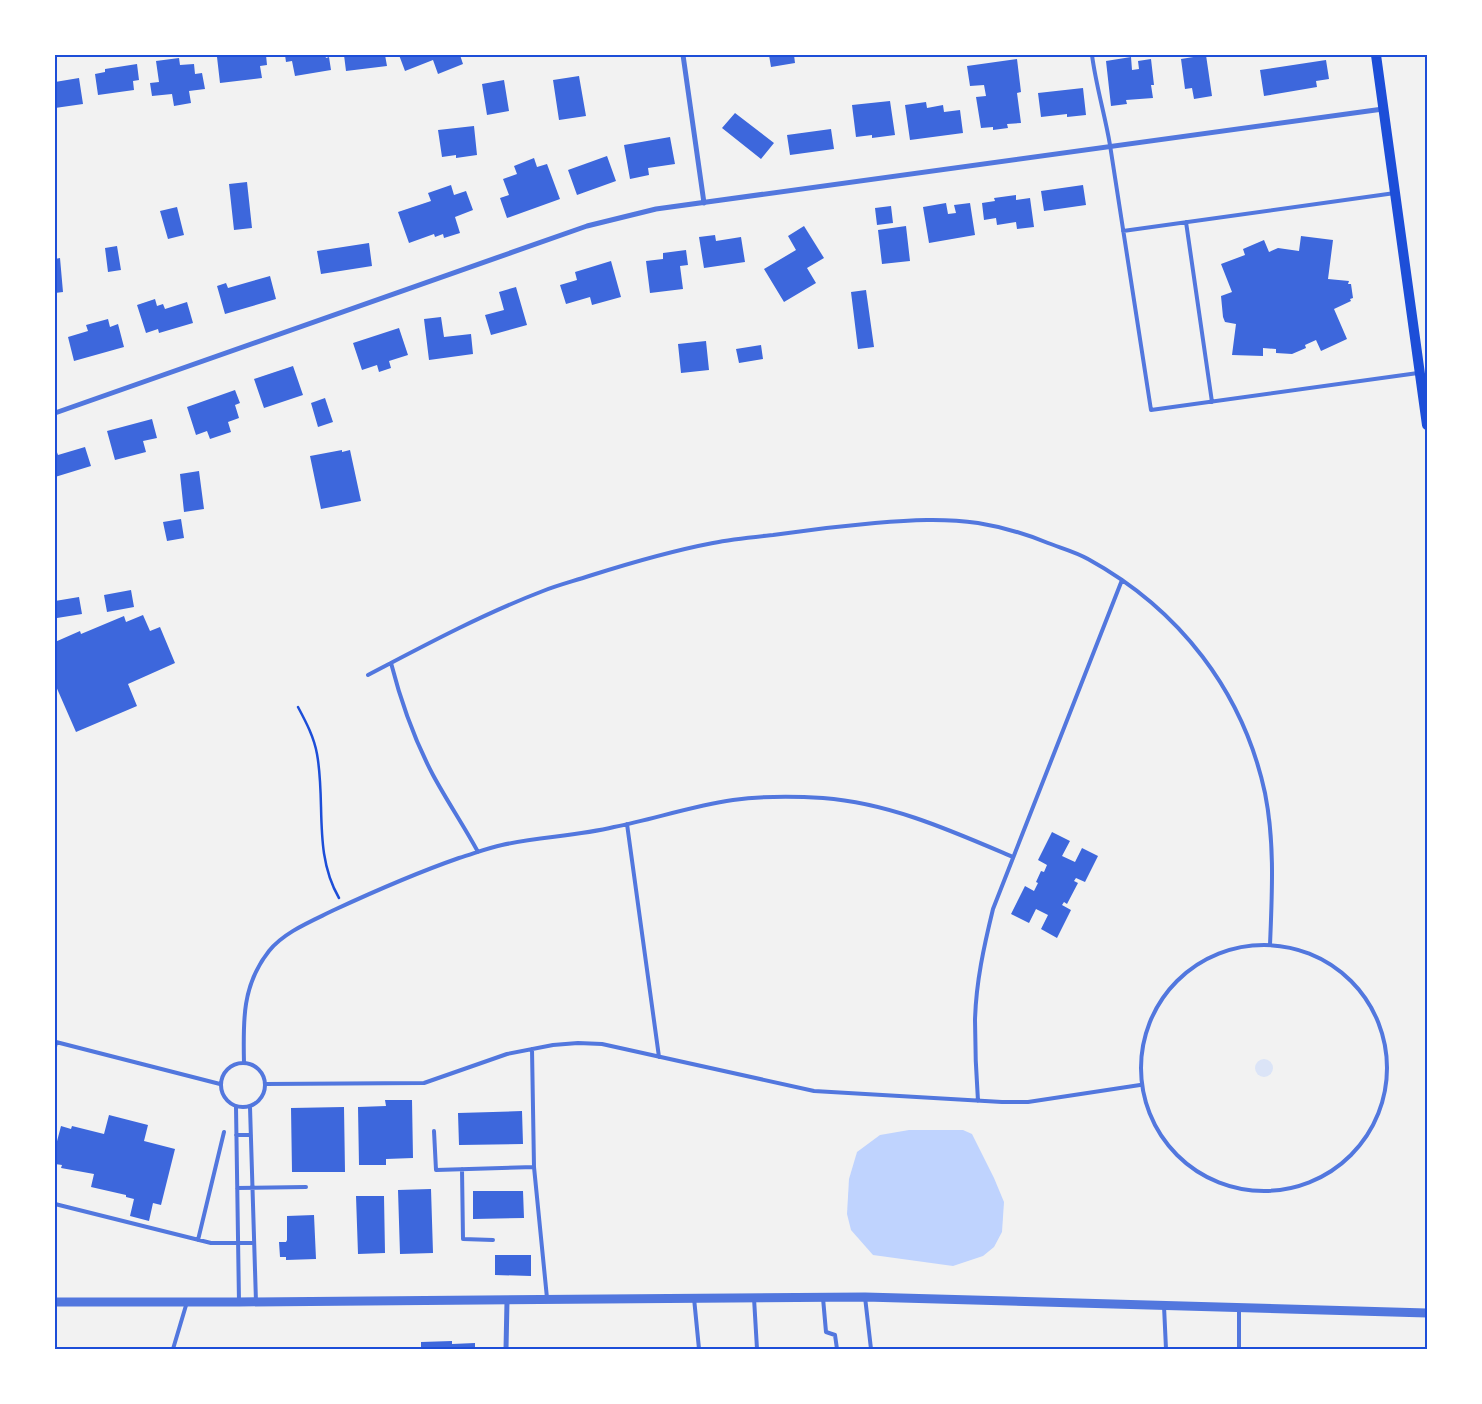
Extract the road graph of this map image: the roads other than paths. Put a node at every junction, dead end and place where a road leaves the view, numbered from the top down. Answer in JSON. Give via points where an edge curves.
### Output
{"nodes":[{"id":1,"x":683,"y":55,"type":"edge"},
{"id":2,"x":1092,"y":55,"type":"edge"},
{"id":3,"x":1376,"y":55,"type":"edge"},
{"id":4,"x":1384,"y":108,"type":"junction"},
{"id":5,"x":1110,"y":146,"type":"junction"},
{"id":6,"x":1395,"y":193,"type":"junction"},
{"id":7,"x":704,"y":203,"type":"junction"},
{"id":8,"x":1186,"y":222,"type":"junction"},
{"id":9,"x":1124,"y":231,"type":"junction"},
{"id":10,"x":1420,"y":373,"type":"junction"},
{"id":11,"x":1212,"y":402,"type":"junction"},
{"id":12,"x":55,"y":413,"type":"edge"},
{"id":13,"x":1427,"y":425,"type":"edge"},
{"id":14,"x":1122,"y":580,"type":"junction"},
{"id":15,"x":391,"y":663,"type":"junction"},
{"id":16,"x":368,"y":675,"type":"dead end"},
{"id":17,"x":627,"y":824,"type":"junction"},
{"id":18,"x":478,"y":852,"type":"junction"},
{"id":19,"x":1012,"y":857,"type":"junction"},
{"id":20,"x":1270,"y":945,"type":"junction"},
{"id":21,"x":55,"y":1047,"type":"edge"},
{"id":22,"x":532,"y":1049,"type":"junction"},
{"id":23,"x":659,"y":1057,"type":"junction"},
{"id":24,"x":244,"y":1063,"type":"junction"},
{"id":25,"x":220,"y":1084,"type":"junction"},
{"id":26,"x":265,"y":1084,"type":"junction"},
{"id":27,"x":1140,"y":1085,"type":"junction"},
{"id":28,"x":978,"y":1101,"type":"junction"},
{"id":29,"x":236,"y":1107,"type":"junction"},
{"id":30,"x":250,"y":1107,"type":"junction"},
{"id":31,"x":434,"y":1131,"type":"dead end"},
{"id":32,"x":224,"y":1132,"type":"dead end"},
{"id":33,"x":236,"y":1135,"type":"junction"},
{"id":34,"x":251,"y":1135,"type":"junction"},
{"id":35,"x":534,"y":1167,"type":"junction"},
{"id":36,"x":462,"y":1169,"type":"junction"},
{"id":37,"x":306,"y":1187,"type":"dead end"},
{"id":38,"x":237,"y":1188,"type":"junction"},
{"id":39,"x":253,"y":1188,"type":"junction"},
{"id":40,"x":55,"y":1204,"type":"edge"},
{"id":41,"x":198,"y":1240,"type":"junction"},
{"id":42,"x":493,"y":1240,"type":"dead end"},
{"id":43,"x":238,"y":1243,"type":"junction"},
{"id":44,"x":254,"y":1243,"type":"junction"},
{"id":45,"x":865,"y":1297,"type":"junction"},
{"id":46,"x":694,"y":1298,"type":"junction"},
{"id":47,"x":754,"y":1298,"type":"junction"},
{"id":48,"x":823,"y":1298,"type":"junction"},
{"id":49,"x":547,"y":1300,"type":"junction"},
{"id":50,"x":507,"y":1301,"type":"junction"},
{"id":51,"x":55,"y":1302,"type":"edge"},
{"id":52,"x":186,"y":1302,"type":"junction"},
{"id":53,"x":240,"y":1302,"type":"junction"},
{"id":54,"x":256,"y":1302,"type":"junction"},
{"id":55,"x":1164,"y":1306,"type":"junction"},
{"id":56,"x":1239,"y":1308,"type":"junction"},
{"id":57,"x":1427,"y":1313,"type":"edge"},
{"id":58,"x":174,"y":1349,"type":"edge"},
{"id":59,"x":506,"y":1349,"type":"edge"},
{"id":60,"x":700,"y":1349,"type":"edge"},
{"id":61,"x":757,"y":1349,"type":"edge"},
{"id":62,"x":837,"y":1349,"type":"edge"},
{"id":63,"x":871,"y":1349,"type":"edge"},
{"id":64,"x":1166,"y":1349,"type":"edge"},
{"id":65,"x":1239,"y":1349,"type":"edge"}],
"edges":[{"from":1,"to":7,"type":"street"},
{"from":2,"to":5,"type":"lane"},
{"from":3,"to":4,"type":"main road"},
{"from":4,"to":5,"type":"street"},
{"from":4,"to":6,"type":"main road"},
{"from":5,"to":7,"type":"street"},
{"from":5,"to":9,"type":"lane"},
{"from":6,"to":8,"type":"lane"},
{"from":6,"to":10,"type":"main road"},
{"from":7,"to":12,"type":"street","via":[[648,211],[586,226]]},
{"from":8,"to":9,"type":"lane"},
{"from":8,"to":11,"type":"lane"},
{"from":9,"to":11,"type":"lane","via":[[1151,410]]},
{"from":10,"to":11,"type":"lane"},
{"from":10,"to":13,"type":"main road"},
{"from":14,"to":15,"type":"lane","via":[[1086,557],[1030,536],[977,523],[922,519],[802,530],[713,543],[639,560],[545,590],[461,626]]},
{"from":14,"to":19,"type":"lane"},
{"from":14,"to":20,"type":"lane","via":[[1161,610],[1194,645],[1210,665],[1245,728],[1257,761],[1270,829]]},
{"from":15,"to":16,"type":"lane"},
{"from":15,"to":18,"type":"lane","via":[[414,734]]},
{"from":17,"to":18,"type":"lane","via":[[500,845]]},
{"from":17,"to":19,"type":"lane","via":[[735,800],[825,798],[915,818]]},
{"from":17,"to":23,"type":"lane"},
{"from":18,"to":24,"type":"lane","via":[[378,889],[288,935],[270,949],[251,983],[245,1003]]},
{"from":19,"to":28,"type":"lane","via":[[983,949],[975,1018]]},
{"from":20,"to":27,"type":"lane","via":[[1240,947],[1211,956],[1171,986],[1158,1004],[1146,1032]]},
{"from":20,"to":27,"type":"lane","via":[[1300,950],[1339,969],[1359,990],[1374,1014],[1387,1055],[1386,1085],[1381,1111],[1362,1144],[1324,1177],[1300,1186],[1271,1193],[1237,1189],[1208,1180],[1168,1147],[1149,1113]]},
{"from":21,"to":25,"type":"lane","via":[[56,1042]]},
{"from":22,"to":23,"type":"lane","via":[[602,1044]]},
{"from":22,"to":26,"type":"lane","via":[[507,1054],[424,1083]]},
{"from":22,"to":35,"type":"lane"},
{"from":23,"to":28,"type":"lane","via":[[814,1091]]},
{"from":24,"to":25,"type":"lane","via":[[226,1070]]},
{"from":24,"to":26,"type":"lane","via":[[259,1070]]},
{"from":25,"to":29,"type":"lane","via":[[224,1098]]},
{"from":26,"to":30,"type":"lane","via":[[262,1098]]},
{"from":27,"to":28,"type":"lane","via":[[1028,1102]]},
{"from":29,"to":30,"type":"lane"},
{"from":29,"to":33,"type":"lane"},
{"from":30,"to":34,"type":"lane"},
{"from":31,"to":36,"type":"lane","via":[[436,1170]]},
{"from":32,"to":41,"type":"lane"},
{"from":33,"to":34,"type":"lane"},
{"from":33,"to":38,"type":"lane"},
{"from":34,"to":39,"type":"lane"},
{"from":35,"to":36,"type":"lane"},
{"from":35,"to":49,"type":"lane"},
{"from":36,"to":42,"type":"lane","via":[[463,1239]]},
{"from":37,"to":39,"type":"lane"},
{"from":38,"to":39,"type":"lane"},
{"from":38,"to":43,"type":"lane"},
{"from":39,"to":44,"type":"lane"},
{"from":40,"to":41,"type":"lane"},
{"from":41,"to":43,"type":"lane"},
{"from":43,"to":44,"type":"lane"},
{"from":43,"to":53,"type":"lane"},
{"from":44,"to":54,"type":"lane"},
{"from":45,"to":48,"type":"street"},
{"from":45,"to":55,"type":"street"},
{"from":45,"to":63,"type":"lane"},
{"from":46,"to":47,"type":"street"},
{"from":46,"to":49,"type":"street"},
{"from":46,"to":60,"type":"lane"},
{"from":47,"to":48,"type":"street"},
{"from":47,"to":61,"type":"lane"},
{"from":48,"to":62,"type":"lane","via":[[826,1332],[834,1335]]},
{"from":49,"to":50,"type":"street"},
{"from":50,"to":54,"type":"street"},
{"from":50,"to":59,"type":"street"},
{"from":51,"to":52,"type":"street"},
{"from":52,"to":53,"type":"street"},
{"from":52,"to":58,"type":"lane"},
{"from":53,"to":54,"type":"street"},
{"from":55,"to":56,"type":"street"},
{"from":55,"to":64,"type":"lane"},
{"from":56,"to":57,"type":"street"},
{"from":56,"to":65,"type":"lane"}]}
